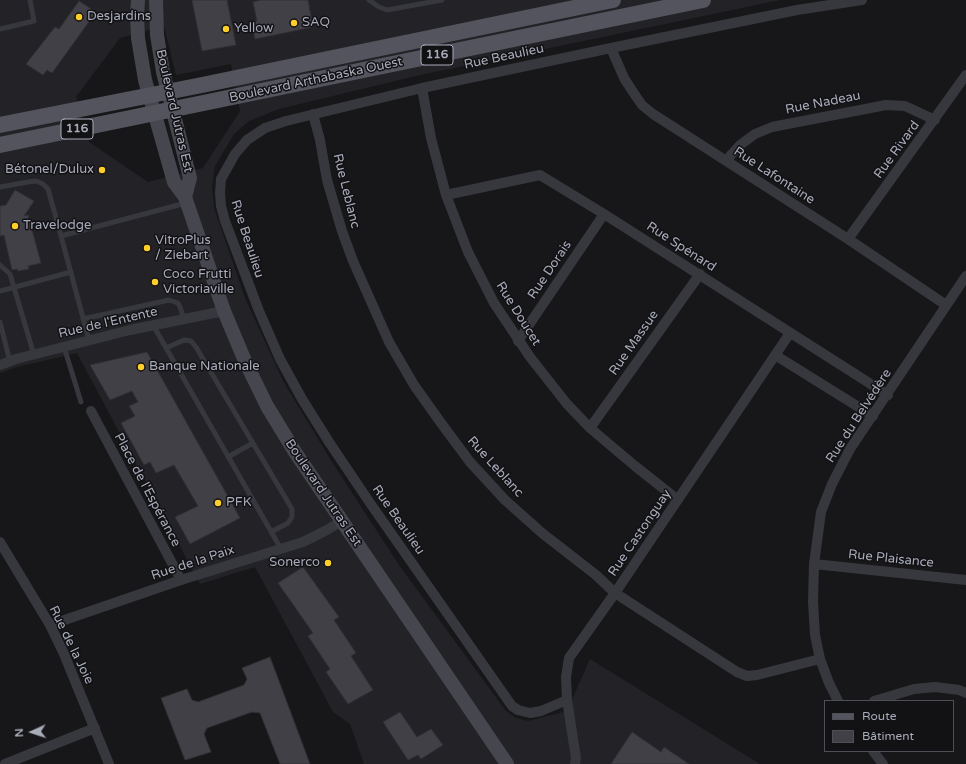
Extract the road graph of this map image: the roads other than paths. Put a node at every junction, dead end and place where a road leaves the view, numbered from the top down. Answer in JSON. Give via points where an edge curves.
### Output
{"nodes":[{"id":1,"x":30,"y":0,"type":"edge"},
{"id":2,"x":138,"y":0,"type":"edge"},
{"id":3,"x":156,"y":0,"type":"edge"},
{"id":4,"x":369,"y":0,"type":"edge"},
{"id":5,"x":442,"y":0,"type":"edge"},
{"id":6,"x":613,"y":0,"type":"edge"},
{"id":7,"x":703,"y":0,"type":"edge"},
{"id":8,"x":862,"y":0,"type":"edge"},
{"id":9,"x":0,"y":29,"type":"edge"},
{"id":10,"x":611,"y":48,"type":"junction"},
{"id":11,"x":966,"y":75,"type":"edge"},
{"id":12,"x":422,"y":88,"type":"junction"},
{"id":13,"x":168,"y":92,"type":"junction"},
{"id":14,"x":149,"y":95,"type":"junction"},
{"id":15,"x":172,"y":109,"type":"junction"},
{"id":16,"x":154,"y":114,"type":"junction"},
{"id":17,"x":314,"y":114,"type":"junction"},
{"id":18,"x":935,"y":120,"type":"junction"},
{"id":19,"x":0,"y":125,"type":"edge"},
{"id":20,"x":0,"y":145,"type":"edge"},
{"id":21,"x":728,"y":162,"type":"junction"},
{"id":22,"x":0,"y":187,"type":"edge"},
{"id":23,"x":446,"y":195,"type":"junction"},
{"id":24,"x":186,"y":200,"type":"junction"},
{"id":25,"x":604,"y":214,"type":"junction"},
{"id":26,"x":61,"y":236,"type":"junction"},
{"id":27,"x":848,"y":240,"type":"junction"},
{"id":28,"x":0,"y":265,"type":"edge"},
{"id":29,"x":71,"y":272,"type":"junction"},
{"id":30,"x":700,"y":274,"type":"junction"},
{"id":31,"x":966,"y":276,"type":"edge"},
{"id":32,"x":14,"y":287,"type":"junction"},
{"id":33,"x":0,"y":291,"type":"edge"},
{"id":34,"x":946,"y":305,"type":"junction"},
{"id":35,"x":224,"y":311,"type":"junction"},
{"id":36,"x":83,"y":319,"type":"junction"},
{"id":37,"x":184,"y":319,"type":"junction"},
{"id":38,"x":0,"y":322,"type":"edge"},
{"id":39,"x":153,"y":325,"type":"junction"},
{"id":40,"x":790,"y":333,"type":"junction"},
{"id":41,"x":89,"y":340,"type":"junction"},
{"id":42,"x":518,"y":340,"type":"junction"},
{"id":43,"x":64,"y":347,"type":"junction"},
{"id":44,"x":166,"y":348,"type":"junction"},
{"id":45,"x":34,"y":355,"type":"junction"},
{"id":46,"x":775,"y":355,"type":"junction"},
{"id":47,"x":5,"y":363,"type":"edge"},
{"id":48,"x":888,"y":395,"type":"junction"},
{"id":49,"x":81,"y":402,"type":"dead end"},
{"id":50,"x":91,"y":411,"type":"dead end"},
{"id":51,"x":873,"y":416,"type":"junction"},
{"id":52,"x":590,"y":428,"type":"junction"},
{"id":53,"x":253,"y":443,"type":"junction"},
{"id":54,"x":228,"y":457,"type":"junction"},
{"id":55,"x":678,"y":500,"type":"junction"},
{"id":56,"x":342,"y":521,"type":"junction"},
{"id":57,"x":271,"y":532,"type":"junction"},
{"id":58,"x":0,"y":542,"type":"edge"},
{"id":59,"x":281,"y":549,"type":"junction"},
{"id":60,"x":814,"y":564,"type":"junction"},
{"id":61,"x":181,"y":580,"type":"junction"},
{"id":62,"x":966,"y":580,"type":"edge"},
{"id":63,"x":615,"y":593,"type":"junction"},
{"id":64,"x":50,"y":625,"type":"junction"},
{"id":65,"x":820,"y":660,"type":"junction"},
{"id":66,"x":966,"y":693,"type":"edge"},
{"id":67,"x":567,"y":700,"type":"junction"},
{"id":68,"x":838,"y":700,"type":"edge"},
{"id":69,"x":877,"y":700,"type":"edge"},
{"id":70,"x":95,"y":728,"type":"junction"},
{"id":71,"x":874,"y":752,"type":"edge"},
{"id":72,"x":5,"y":764,"type":"edge"},
{"id":73,"x":109,"y":764,"type":"edge"},
{"id":74,"x":507,"y":764,"type":"edge"},
{"id":75,"x":576,"y":764,"type":"edge"},
{"id":76,"x":883,"y":764,"type":"edge"}],
"edges":[{"from":1,"to":9,"type":"lane","via":[[34,21]]},
{"from":2,"to":14,"type":"main road","name":"Boulevard Jutras Est","via":[[138,38]]},
{"from":3,"to":13,"type":"main road","name":"Boulevard Jutras Est","via":[[157,35]]},
{"from":4,"to":5,"type":"lane","via":[[387,10]]},
{"from":6,"to":13,"type":"main road","name":"Boulevard Arthabaska Ouest","number":"116"},
{"from":7,"to":15,"type":"main road","name":"Boulevard Arthabaska Ouest","number":"116"},
{"from":8,"to":10,"type":"street","name":"Rue Beaulieu","via":[[797,10]]},
{"from":10,"to":12,"type":"street","name":"Rue Beaulieu"},
{"from":10,"to":21,"type":"street","name":"Rue Lafontaine","via":[[624,78],[642,105]]},
{"from":11,"to":18,"type":"street","name":"Rue Rivard"},
{"from":12,"to":17,"type":"street","name":"Rue Beaulieu"},
{"from":12,"to":23,"type":"street","name":"Rue Doucet"},
{"from":13,"to":14,"type":"main road","name":"Boulevard Arthabaska Ouest","number":"116"},
{"from":13,"to":15,"type":"main road","name":"Boulevard Jutras Est"},
{"from":14,"to":16,"type":"main road","name":"Boulevard Jutras Est"},
{"from":14,"to":19,"type":"main road","name":"Boulevard Arthabaska Ouest","number":"116"},
{"from":15,"to":16,"type":"main road","name":"Boulevard Arthabaska Ouest","number":"116"},
{"from":15,"to":24,"type":"main road","name":"Boulevard Jutras Est","via":[[190,178]]},
{"from":16,"to":20,"type":"main road","name":"Boulevard Arthabaska Ouest","number":"116"},
{"from":16,"to":24,"type":"main road","name":"Boulevard Jutras Est","via":[[174,182]]},
{"from":17,"to":63,"type":"street","name":"Rue Leblanc","via":[[327,180],[347,246],[389,342],[414,385],[470,462],[505,500]]},
{"from":17,"to":67,"type":"street","name":"Rue Beaulieu","via":[[265,128],[247,140],[235,154],[221,179],[221,206],[225,221],[259,311],[280,359],[329,442],[512,706],[530,713]]},
{"from":18,"to":21,"type":"street","name":"Rue Nadeau","via":[[905,106],[886,105],[772,126],[740,145]]},
{"from":18,"to":27,"type":"street","name":"Rue Rivard"},
{"from":21,"to":27,"type":"street","name":"Rue Lafontaine"},
{"from":22,"to":26,"type":"lane","via":[[36,181],[43,184],[48,189]]},
{"from":23,"to":25,"type":"street","name":"Rue Spénard","via":[[540,175]]},
{"from":23,"to":42,"type":"street","name":"Rue Doucet","via":[[471,259],[494,303]]},
{"from":24,"to":26,"type":"lane"},
{"from":24,"to":35,"type":"main road","name":"Boulevard Jutras Est"},
{"from":25,"to":30,"type":"street","name":"Rue Spénard"},
{"from":25,"to":42,"type":"street","name":"Rue Dorais"},
{"from":26,"to":29,"type":"lane"},
{"from":27,"to":34,"type":"street","name":"Rue Lafontaine"},
{"from":28,"to":32,"type":"lane","via":[[10,274]]},
{"from":29,"to":32,"type":"lane"},
{"from":29,"to":36,"type":"lane"},
{"from":30,"to":40,"type":"street","name":"Rue Spénard"},
{"from":30,"to":52,"type":"street","name":"Rue Massue"},
{"from":31,"to":34,"type":"street","name":"Rue du Belvédère"},
{"from":32,"to":33,"type":"lane"},
{"from":32,"to":45,"type":"lane"},
{"from":34,"to":48,"type":"street","name":"Rue du Belvédère"},
{"from":35,"to":37,"type":"street","name":"Rue de l'Entente"},
{"from":35,"to":56,"type":"main road","name":"Boulevard Jutras Est","via":[[267,406]]},
{"from":36,"to":37,"type":"lane","via":[[168,300],[178,303]]},
{"from":36,"to":41,"type":"lane"},
{"from":37,"to":39,"type":"street","name":"Rue de l'Entente"},
{"from":38,"to":47,"type":"lane"},
{"from":39,"to":41,"type":"street","name":"Rue de l'Entente"},
{"from":39,"to":44,"type":"lane"},
{"from":40,"to":46,"type":"street","name":"Rue Castonguay"},
{"from":40,"to":48,"type":"street","name":"Rue Spénard"},
{"from":41,"to":43,"type":"street","name":"Rue de l'Entente"},
{"from":42,"to":52,"type":"street","name":"Rue Doucet","via":[[567,404]]},
{"from":43,"to":45,"type":"street","name":"Rue de l'Entente"},
{"from":43,"to":49,"type":"lane"},
{"from":44,"to":53,"type":"lane","via":[[184,340],[191,341]]},
{"from":44,"to":54,"type":"lane"},
{"from":45,"to":47,"type":"street","name":"Rue de l'Entente"},
{"from":46,"to":51,"type":"street"},
{"from":46,"to":55,"type":"street","name":"Rue Castonguay"},
{"from":48,"to":51,"type":"street","name":"Rue du Belvédère"},
{"from":50,"to":61,"type":"street","name":"Place de l'Espérance"},
{"from":51,"to":60,"type":"street","name":"Rue du Belvédère","via":[[850,449],[832,484],[821,512]]},
{"from":52,"to":55,"type":"street","name":"Rue Doucet"},
{"from":53,"to":54,"type":"lane"},
{"from":53,"to":57,"type":"lane","via":[[292,509],[292,517],[288,523]]},
{"from":54,"to":57,"type":"lane"},
{"from":55,"to":63,"type":"street","name":"Rue Castonguay"},
{"from":56,"to":59,"type":"street","name":"Rue de la Paix","via":[[303,542]]},
{"from":56,"to":74,"type":"main road","name":"Boulevard Jutras Est"},
{"from":57,"to":59,"type":"lane"},
{"from":58,"to":64,"type":"street","name":"Rue de la Joie"},
{"from":59,"to":61,"type":"street","name":"Rue de la Paix"},
{"from":60,"to":62,"type":"street","name":"Rue Plaisance"},
{"from":60,"to":65,"type":"street","name":"Rue du Belvédère","via":[[815,635]]},
{"from":61,"to":64,"type":"street","name":"Rue de la Paix"},
{"from":63,"to":65,"type":"street","name":"Rue Leblanc","via":[[747,676]]},
{"from":63,"to":67,"type":"street","name":"Rue Castonguay","via":[[569,658],[566,677]]},
{"from":64,"to":70,"type":"street","name":"Rue de la Joie"},
{"from":65,"to":68,"type":"street","name":"Rue du Belvédère"},
{"from":66,"to":69,"type":"street","via":[[935,687],[914,688]]},
{"from":67,"to":75,"type":"street","name":"Rue Castonguay"},
{"from":70,"to":72,"type":"street"},
{"from":70,"to":73,"type":"street","name":"Rue de la Joie"},
{"from":71,"to":76,"type":"street"}]}
